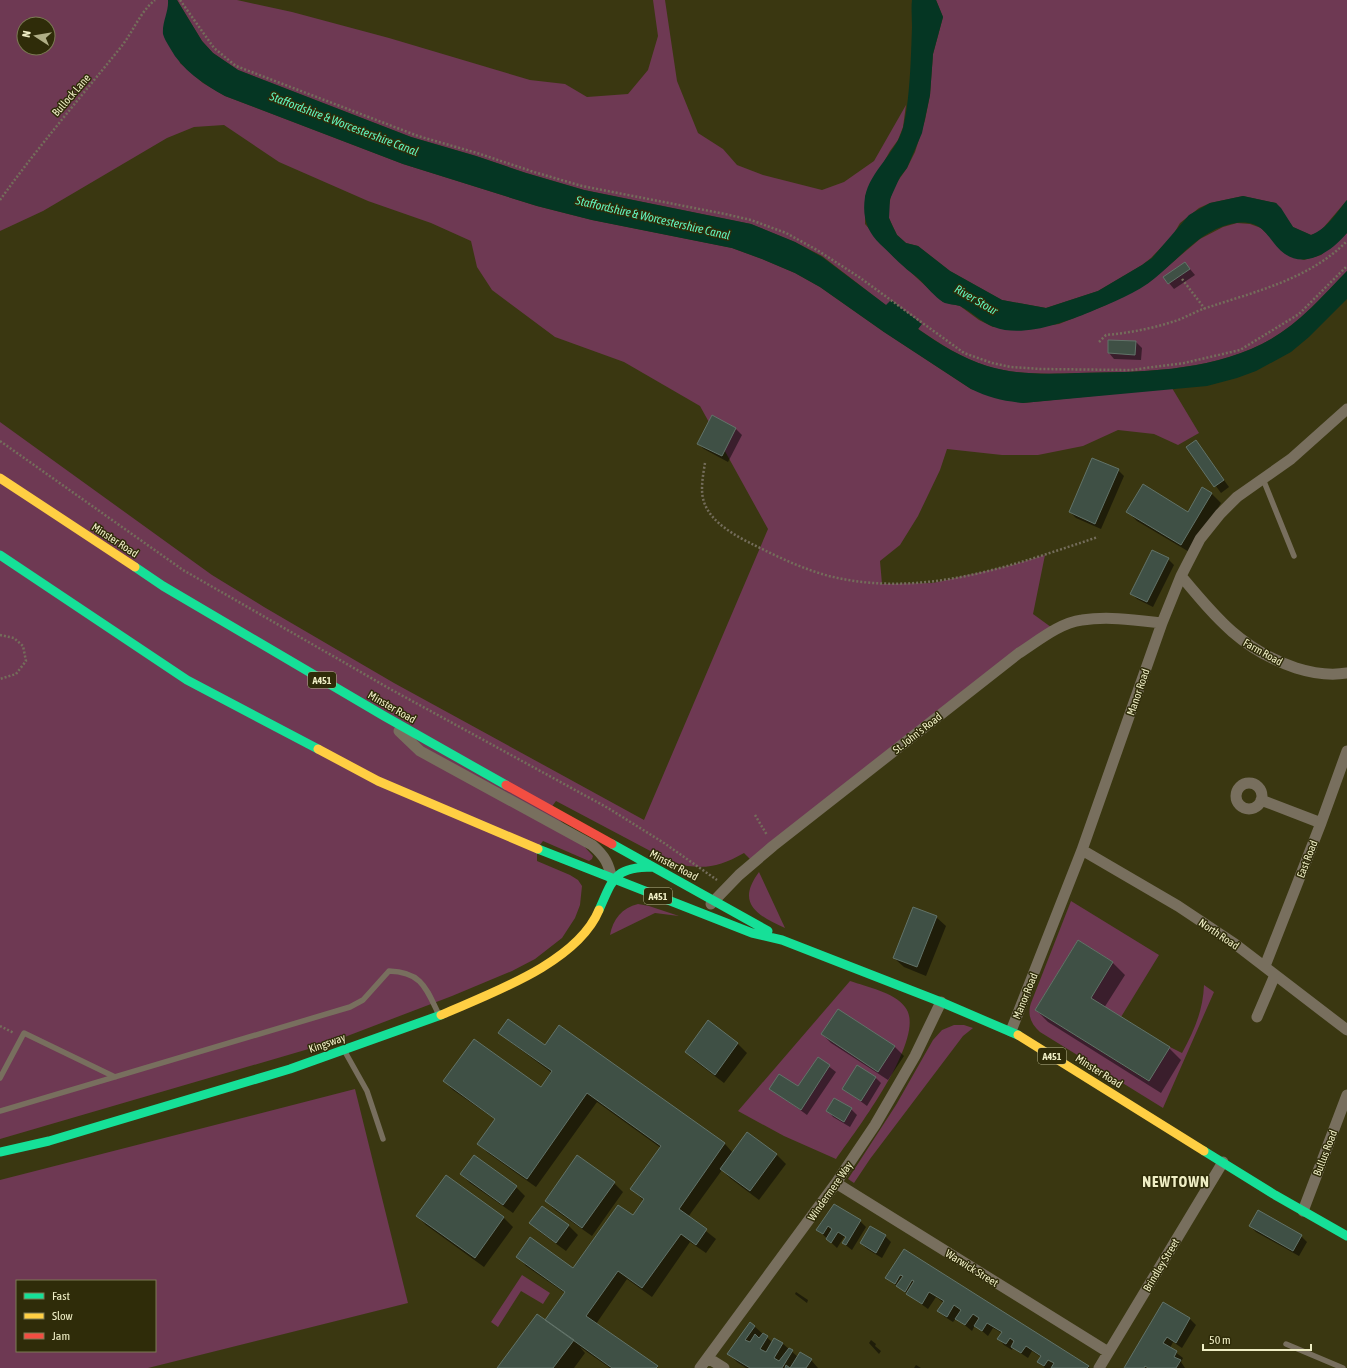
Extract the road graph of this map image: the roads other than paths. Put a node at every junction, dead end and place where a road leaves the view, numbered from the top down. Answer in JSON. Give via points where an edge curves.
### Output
{"nodes":[{"id":1,"x":1347,"y":409,"type":"edge"},
{"id":2,"x":0,"y":478,"type":"edge"},
{"id":3,"x":1262,"y":479,"type":"junction"},
{"id":4,"x":0,"y":555,"type":"edge"},
{"id":5,"x":1294,"y":556,"type":"dead end"},
{"id":6,"x":1182,"y":576,"type":"junction"},
{"id":7,"x":1162,"y":623,"type":"junction"},
{"id":8,"x":1347,"y":673,"type":"edge"},
{"id":9,"x":384,"y":716,"type":"junction"},
{"id":10,"x":1347,"y":751,"type":"edge"},
{"id":11,"x":1261,"y":800,"type":"dead end"},
{"id":12,"x":1321,"y":823,"type":"junction"},
{"id":13,"x":1082,"y":850,"type":"junction"},
{"id":14,"x":652,"y":867,"type":"junction"},
{"id":15,"x":612,"y":880,"type":"junction"},
{"id":16,"x":715,"y":900,"type":"junction"},
{"id":17,"x":704,"y":914,"type":"junction"},
{"id":18,"x":782,"y":940,"type":"junction"},
{"id":19,"x":1265,"y":966,"type":"junction"},
{"id":20,"x":1275,"y":975,"type":"junction"},
{"id":21,"x":941,"y":1002,"type":"junction"},
{"id":22,"x":439,"y":1016,"type":"junction"},
{"id":23,"x":1257,"y":1017,"type":"dead end"},
{"id":24,"x":1347,"y":1030,"type":"edge"},
{"id":25,"x":1011,"y":1031,"type":"junction"},
{"id":26,"x":344,"y":1050,"type":"junction"},
{"id":27,"x":115,"y":1077,"type":"junction"},
{"id":28,"x":0,"y":1078,"type":"edge"},
{"id":29,"x":1347,"y":1095,"type":"edge"},
{"id":30,"x":0,"y":1111,"type":"edge"},
{"id":31,"x":383,"y":1138,"type":"dead end"},
{"id":32,"x":0,"y":1152,"type":"edge"},
{"id":33,"x":1223,"y":1162,"type":"junction"},
{"id":34,"x":836,"y":1183,"type":"junction"},
{"id":35,"x":1303,"y":1211,"type":"junction"},
{"id":36,"x":1347,"y":1229,"type":"edge"},
{"id":37,"x":1347,"y":1236,"type":"edge"},
{"id":38,"x":1286,"y":1344,"type":"dead end"},
{"id":39,"x":1108,"y":1352,"type":"junction"},
{"id":40,"x":708,"y":1358,"type":"junction"},
{"id":41,"x":700,"y":1368,"type":"edge"},
{"id":42,"x":724,"y":1368,"type":"edge"},
{"id":43,"x":1099,"y":1368,"type":"edge"},
{"id":44,"x":1343,"y":1368,"type":"edge"}],
"edges":[{"from":1,"to":3,"type":"street","name":"Manor Road","via":[[1291,460]]},
{"from":2,"to":9,"type":"main road","name":"Minster Road","number":"A451","via":[[163,586]]},
{"from":3,"to":5,"type":"lane"},
{"from":3,"to":6,"type":"street","name":"Manor Road","via":[[1237,497],[1220,514],[1200,539]]},
{"from":4,"to":15,"type":"main road","name":"Minster Road","number":"A451","via":[[187,680],[378,781]]},
{"from":6,"to":7,"type":"street","name":"Manor Road"},
{"from":6,"to":8,"type":"street","name":"Farm Road","via":[[1213,615],[1252,648],[1275,661],[1306,671],[1336,675]]},
{"from":7,"to":13,"type":"street","name":"Manor Road"},
{"from":7,"to":16,"type":"street","name":"St. John's Road","via":[[1128,619],[1081,620],[1055,630],[1019,653],[773,846]]},
{"from":9,"to":14,"type":"main road","name":"Minster Road","number":"A451"},
{"from":9,"to":15,"type":"street","via":[[420,751],[592,845],[610,865]]},
{"from":10,"to":12,"type":"street","name":"East Road"},
{"from":11,"to":12,"type":"street"},
{"from":12,"to":19,"type":"street","name":"East Road"},
{"from":13,"to":19,"type":"street","name":"North Road","via":[[1178,906]]},
{"from":13,"to":25,"type":"street","name":"Manor Road"},
{"from":14,"to":15,"type":"main road","via":[[640,866],[630,869]]},
{"from":14,"to":16,"type":"main road","name":"Minster Road","number":"A451"},
{"from":15,"to":17,"type":"main road","name":"Minster Road","number":"A451"},
{"from":15,"to":22,"type":"main road","name":"Kingsway","via":[[596,918],[571,948],[512,983]]},
{"from":16,"to":17,"type":"street","name":"St. John's Road"},
{"from":16,"to":18,"type":"main road","name":"Minster Road","number":"A451"},
{"from":17,"to":18,"type":"main road","name":"Minster Road","number":"A451","via":[[752,933]]},
{"from":18,"to":21,"type":"main road","name":"Minster Road","number":"A451"},
{"from":19,"to":20,"type":"street","name":"North Road"},
{"from":20,"to":23,"type":"street"},
{"from":20,"to":24,"type":"street","name":"North Road"},
{"from":21,"to":25,"type":"main road","name":"Minster Road","number":"A451"},
{"from":21,"to":34,"type":"street","name":"Windermere Way","via":[[898,1088]]},
{"from":22,"to":26,"type":"main road","name":"Kingsway"},
{"from":22,"to":27,"type":"lane","via":[[426,987],[413,975],[389,971],[362,1000],[350,1007]]},
{"from":25,"to":33,"type":"main road","name":"Minster Road","number":"A451"},
{"from":26,"to":31,"type":"lane","via":[[367,1091]]},
{"from":26,"to":32,"type":"main road","name":"Kingsway","via":[[215,1092],[49,1141]]},
{"from":27,"to":28,"type":"lane","via":[[24,1033]]},
{"from":27,"to":30,"type":"lane"},
{"from":29,"to":35,"type":"street","name":"Bullus Road"},
{"from":33,"to":35,"type":"main road","name":"Minster Road","number":"A451"},
{"from":33,"to":39,"type":"street","name":"Brindley Street"},
{"from":34,"to":39,"type":"street","name":"Warwick Street"},
{"from":34,"to":40,"type":"street","name":"Windermere Way"},
{"from":35,"to":36,"type":"main road","name":"Minster Road","number":"A451"},
{"from":35,"to":37,"type":"main road","name":"Minster Road","number":"A451"},
{"from":38,"to":44,"type":"lane"},
{"from":39,"to":43,"type":"street","name":"Brindley Street"},
{"from":40,"to":41,"type":"street","name":"Windermere Way"},
{"from":40,"to":42,"type":"street"}]}
